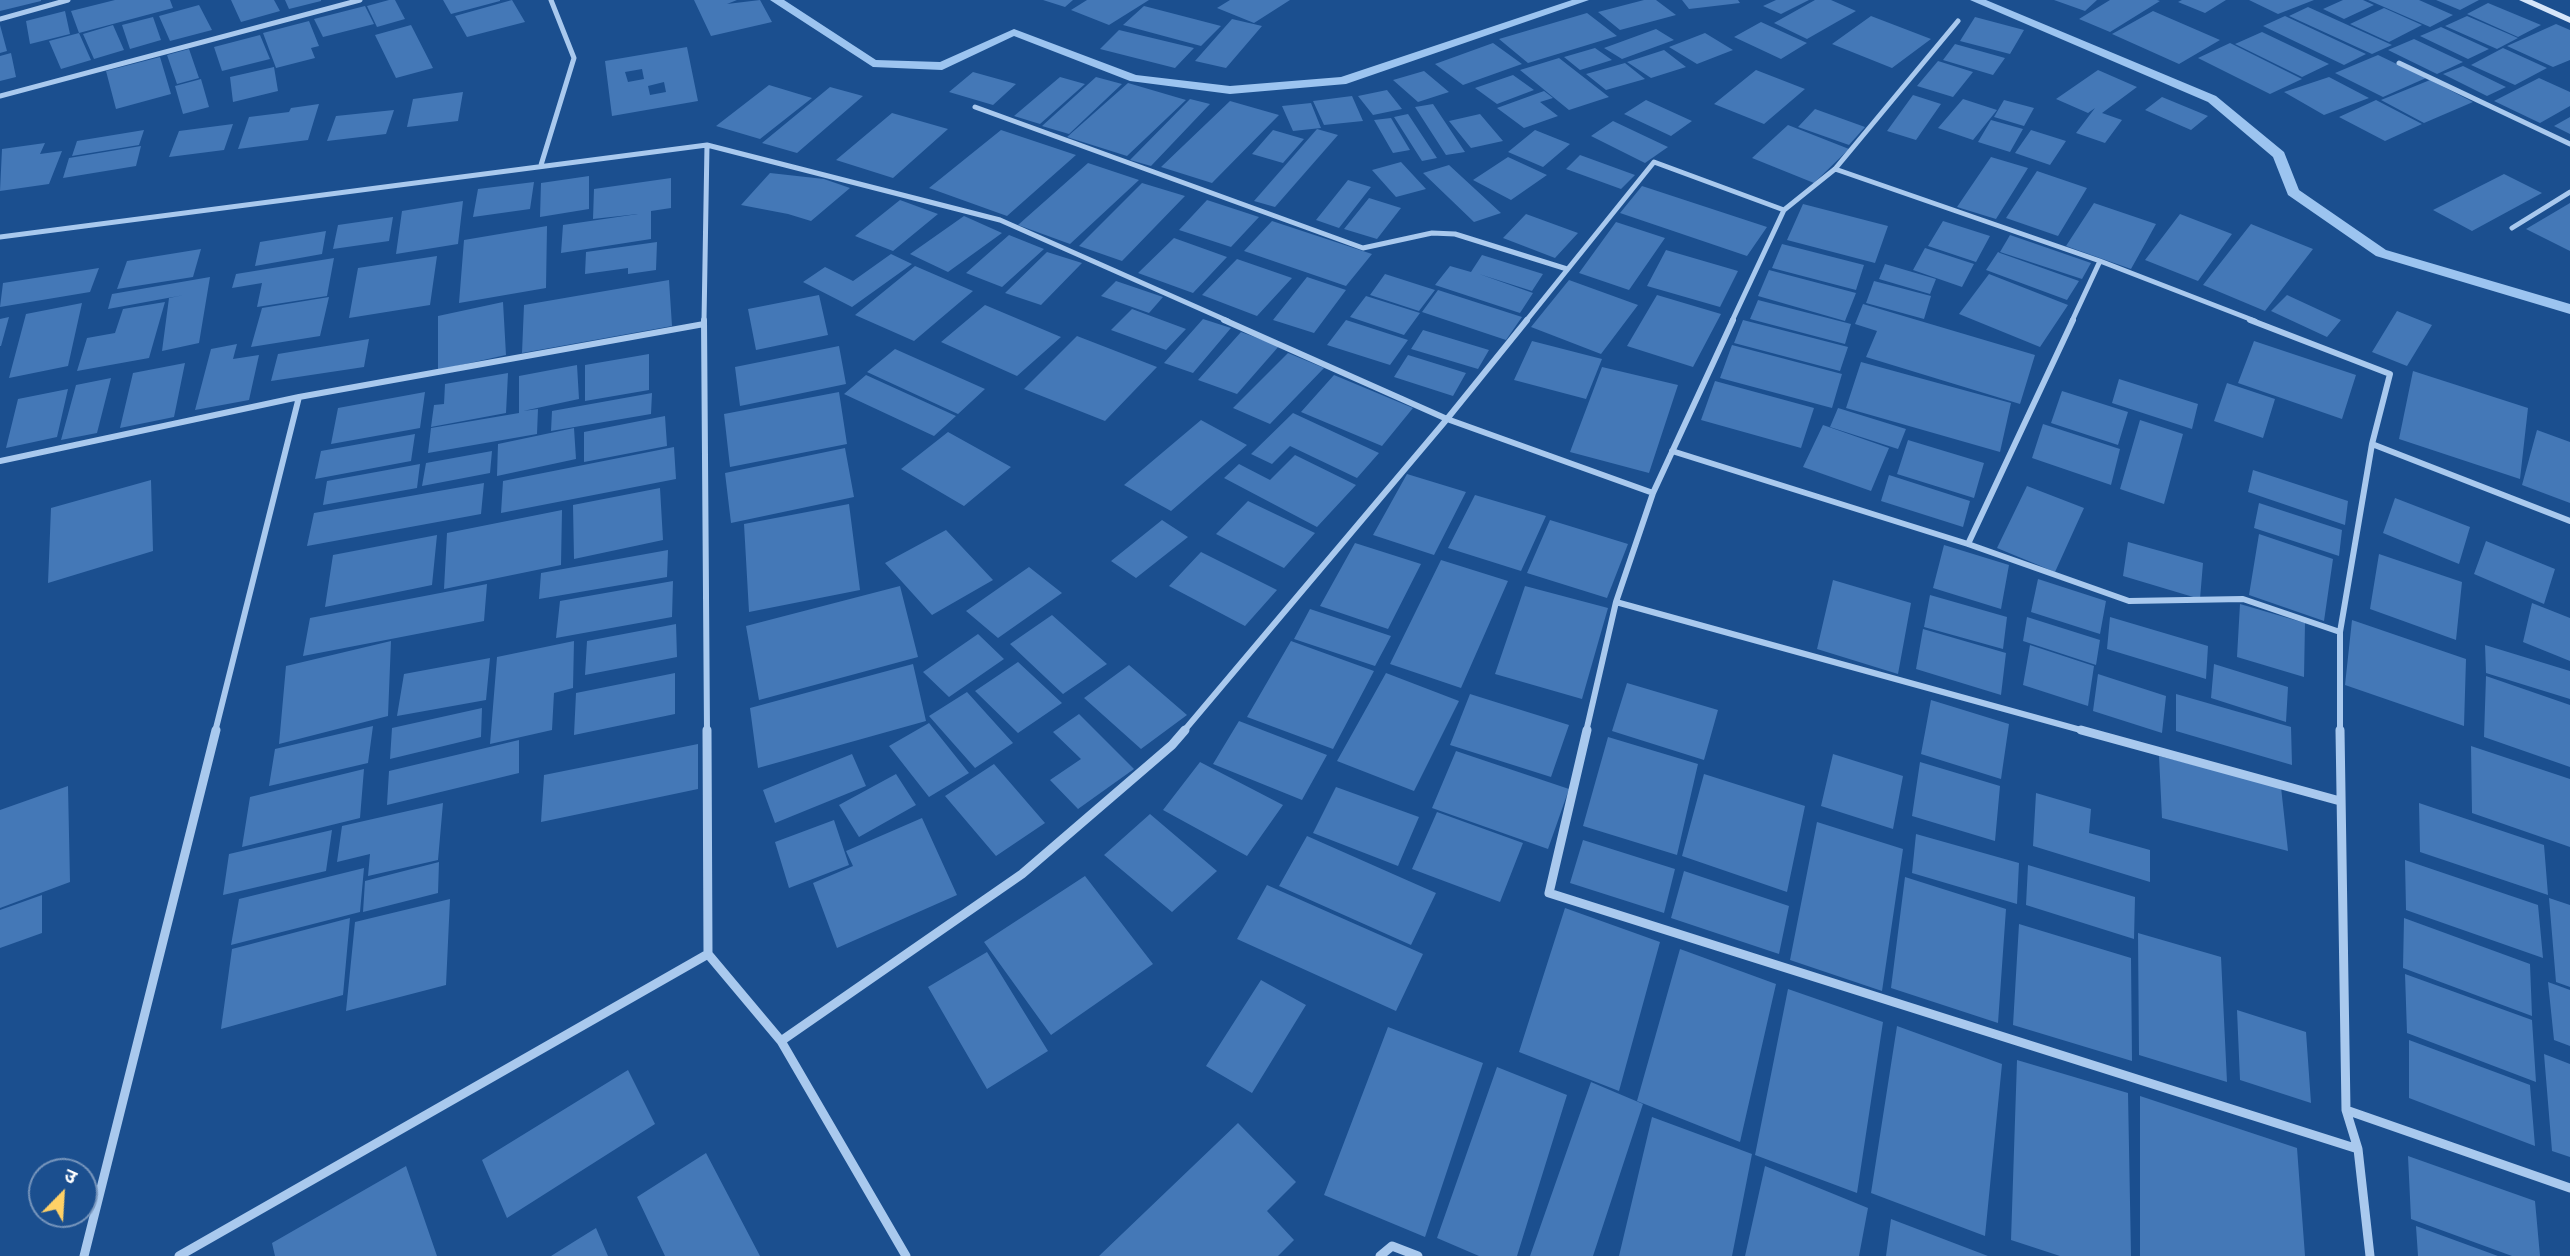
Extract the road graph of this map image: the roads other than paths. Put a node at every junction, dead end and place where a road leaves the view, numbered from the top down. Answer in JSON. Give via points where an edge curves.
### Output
{"nodes":[{"id":1,"x":68,"y":0,"type":"edge"},
{"id":2,"x":360,"y":0,"type":"edge"},
{"id":3,"x":551,"y":0,"type":"edge"},
{"id":4,"x":2524,"y":0,"type":"edge"},
{"id":5,"x":0,"y":19,"type":"edge"},
{"id":6,"x":2570,"y":20,"type":"edge"},
{"id":7,"x":1958,"y":21,"type":"dead end"},
{"id":8,"x":2399,"y":62,"type":"dead end"},
{"id":9,"x":0,"y":96,"type":"edge"},
{"id":10,"x":975,"y":107,"type":"dead end"},
{"id":11,"x":2570,"y":144,"type":"edge"},
{"id":12,"x":707,"y":145,"type":"junction"},
{"id":13,"x":541,"y":165,"type":"junction"},
{"id":14,"x":1835,"y":169,"type":"junction"},
{"id":15,"x":2570,"y":192,"type":"edge"},
{"id":16,"x":1784,"y":210,"type":"junction"},
{"id":17,"x":2512,"y":228,"type":"dead end"},
{"id":18,"x":0,"y":237,"type":"edge"},
{"id":19,"x":2100,"y":261,"type":"junction"},
{"id":20,"x":1567,"y":270,"type":"junction"},
{"id":21,"x":704,"y":324,"type":"junction"},
{"id":22,"x":299,"y":397,"type":"junction"},
{"id":23,"x":1447,"y":419,"type":"junction"},
{"id":24,"x":2372,"y":444,"type":"junction"},
{"id":25,"x":1672,"y":451,"type":"junction"},
{"id":26,"x":0,"y":461,"type":"edge"},
{"id":27,"x":1653,"y":493,"type":"junction"},
{"id":28,"x":2570,"y":521,"type":"edge"},
{"id":29,"x":1968,"y":544,"type":"junction"},
{"id":30,"x":1616,"y":602,"type":"junction"},
{"id":31,"x":2340,"y":632,"type":"junction"},
{"id":32,"x":2340,"y":801,"type":"junction"},
{"id":33,"x":708,"y":954,"type":"junction"},
{"id":34,"x":780,"y":1041,"type":"junction"},
{"id":35,"x":2346,"y":1110,"type":"junction"},
{"id":36,"x":2358,"y":1149,"type":"junction"},
{"id":37,"x":2570,"y":1188,"type":"edge"},
{"id":38,"x":84,"y":1256,"type":"edge"},
{"id":39,"x":179,"y":1256,"type":"edge"},
{"id":40,"x":906,"y":1256,"type":"edge"},
{"id":41,"x":1380,"y":1256,"type":"edge"},
{"id":42,"x":1418,"y":1256,"type":"edge"},
{"id":43,"x":2370,"y":1256,"type":"edge"}],
"edges":[{"from":1,"to":5,"type":"street"},
{"from":2,"to":9,"type":"street"},
{"from":3,"to":13,"type":"street","via":[[575,58]]},
{"from":4,"to":6,"type":"street"},
{"from":7,"to":14,"type":"street"},
{"from":8,"to":11,"type":"street"},
{"from":10,"to":20,"type":"street","via":[[1363,248],[1432,233],[1455,234]]},
{"from":12,"to":13,"type":"street"},
{"from":12,"to":21,"type":"street"},
{"from":12,"to":23,"type":"street","via":[[1000,220]]},
{"from":13,"to":18,"type":"street"},
{"from":14,"to":16,"type":"street"},
{"from":14,"to":19,"type":"street"},
{"from":15,"to":17,"type":"street"},
{"from":16,"to":20,"type":"street","via":[[1654,162]]},
{"from":16,"to":25,"type":"street"},
{"from":19,"to":24,"type":"street","via":[[2390,374]]},
{"from":19,"to":29,"type":"street"},
{"from":20,"to":23,"type":"street"},
{"from":21,"to":22,"type":"street"},
{"from":21,"to":33,"type":"street"},
{"from":22,"to":26,"type":"street"},
{"from":22,"to":38,"type":"street"},
{"from":23,"to":27,"type":"street"},
{"from":23,"to":34,"type":"street","via":[[1172,744],[1022,874]]},
{"from":24,"to":28,"type":"street"},
{"from":24,"to":31,"type":"street"},
{"from":25,"to":27,"type":"street"},
{"from":25,"to":29,"type":"street"},
{"from":27,"to":30,"type":"street"},
{"from":29,"to":31,"type":"street","via":[[2129,601],[2243,599]]},
{"from":30,"to":32,"type":"street"},
{"from":30,"to":36,"type":"street","via":[[1549,893]]},
{"from":31,"to":32,"type":"street"},
{"from":32,"to":35,"type":"street"},
{"from":33,"to":34,"type":"street"},
{"from":33,"to":39,"type":"street"},
{"from":34,"to":40,"type":"street"},
{"from":35,"to":36,"type":"street"},
{"from":35,"to":37,"type":"street"},
{"from":36,"to":43,"type":"street"},
{"from":41,"to":42,"type":"street","via":[[1392,1246]]}]}
